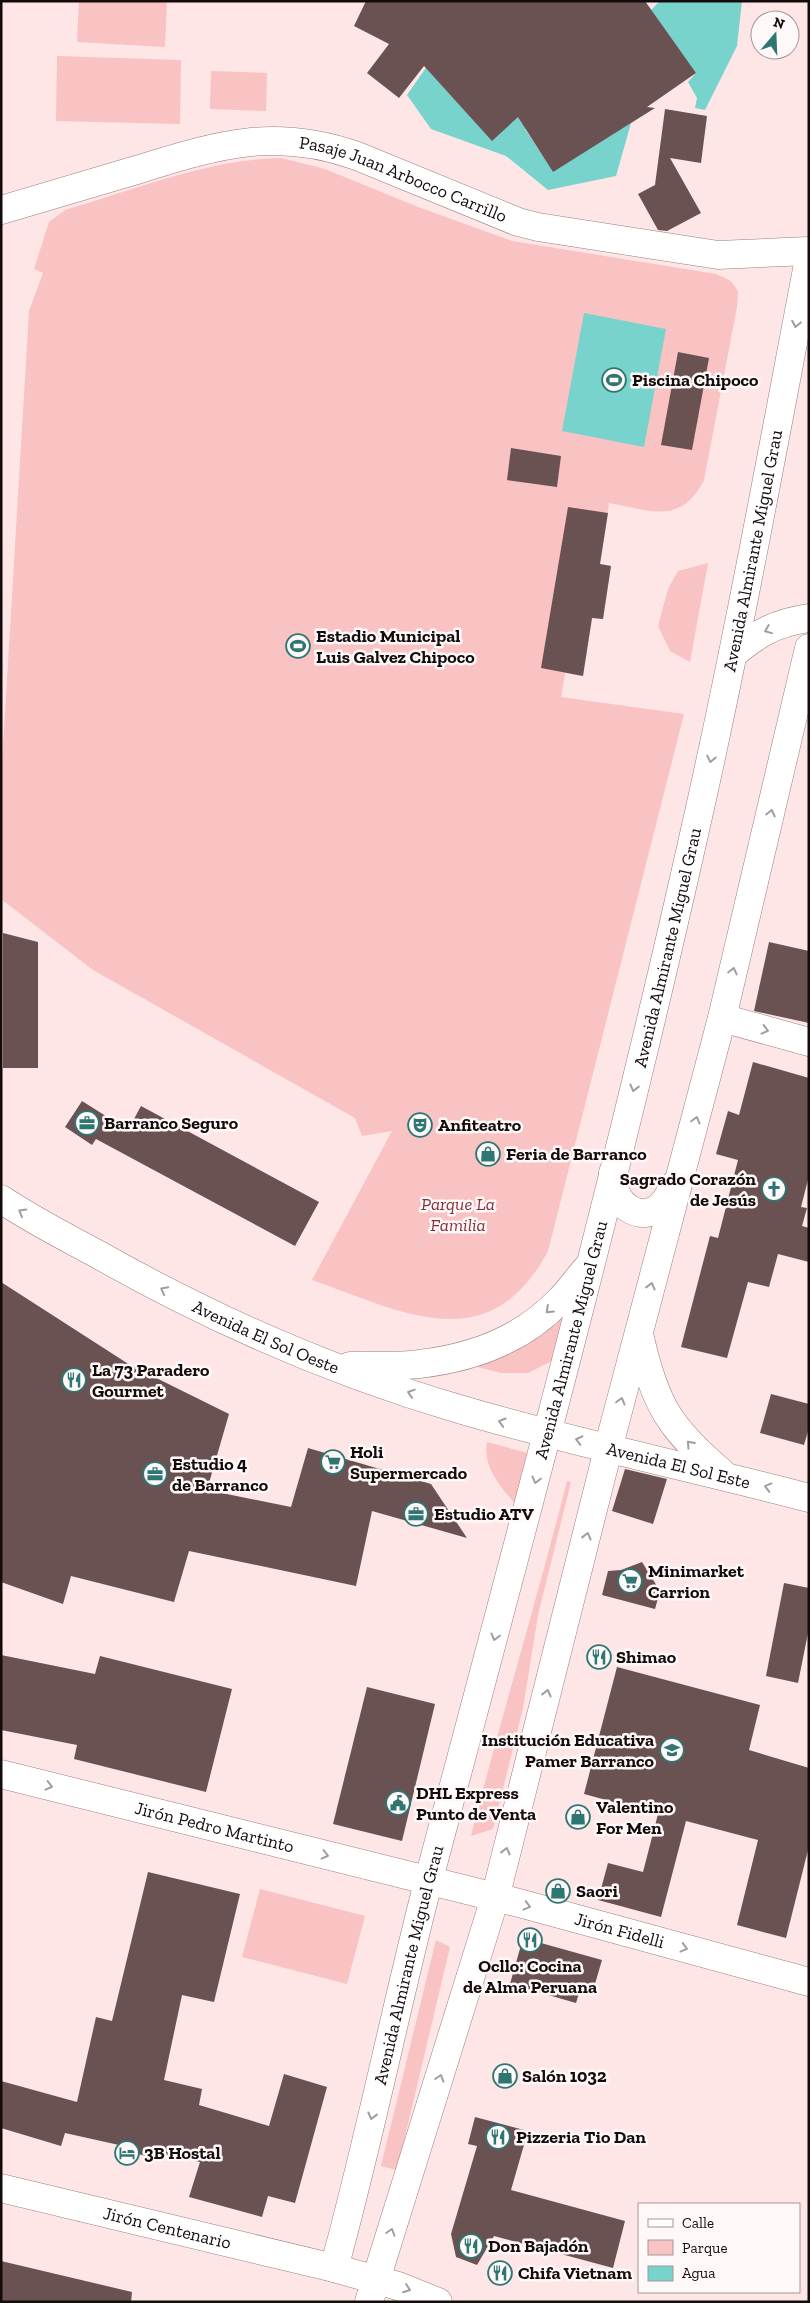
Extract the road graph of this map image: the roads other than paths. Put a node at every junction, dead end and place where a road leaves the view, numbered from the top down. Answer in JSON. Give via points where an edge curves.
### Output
{"nodes":[{"id":1,"x":1,"y":210,"type":"edge"},
{"id":2,"x":809,"y":251,"type":"edge"},
{"id":3,"x":809,"y":259,"type":"edge"},
{"id":4,"x":809,"y":618,"type":"edge"},
{"id":5,"x":809,"y":648,"type":"edge"},
{"id":6,"x":733,"y":654,"type":"junction"},
{"id":7,"x":722,"y":1018,"type":"junction"},
{"id":8,"x":809,"y":1042,"type":"edge"},
{"id":9,"x":683,"y":1167,"type":"junction"},
{"id":10,"x":613,"y":1173,"type":"junction"},
{"id":11,"x":1,"y":1199,"type":"edge"},
{"id":12,"x":593,"y":1261,"type":"junction"},
{"id":13,"x":639,"y":1333,"type":"junction"},
{"id":14,"x":331,"y":1367,"type":"junction"},
{"id":15,"x":548,"y":1433,"type":"junction"},
{"id":16,"x":609,"y":1448,"type":"junction"},
{"id":17,"x":726,"y":1476,"type":"junction"},
{"id":18,"x":809,"y":1498,"type":"edge"},
{"id":19,"x":1,"y":1774,"type":"edge"},
{"id":20,"x":429,"y":1881,"type":"junction"},
{"id":21,"x":495,"y":1898,"type":"junction"},
{"id":22,"x":809,"y":1982,"type":"edge"},
{"id":23,"x":1,"y":2188,"type":"edge"},
{"id":24,"x":334,"y":2268,"type":"junction"},
{"id":25,"x":372,"y":2290,"type":"edge"},
{"id":26,"x":438,"y":2302,"type":"edge"}],
"edges":[{"from":1,"to":2,"type":"main road","name":"Pasaje Juan Arbocco Carrillo","via":[[208,149],[244,142],[291,142],[350,153],[518,222],[538,227],[718,255]]},
{"from":3,"to":6,"type":"main road","name":"Avenida Almirante Miguel Grau","one_way":true},
{"from":4,"to":6,"type":"main road","one_way":true,"via":[[789,621],[759,633]]},
{"from":7,"to":5,"type":"main road","one_way":true},
{"from":6,"to":10,"type":"main road","name":"Avenida Almirante Miguel Grau","one_way":true,"via":[[693,840]]},
{"from":7,"to":8,"type":"main road","one_way":true},
{"from":9,"to":7,"type":"main road","one_way":true},
{"from":9,"to":10,"type":"main road","via":[[663,1204],[648,1213],[623,1205],[614,1191]]},
{"from":13,"to":9,"type":"main road","one_way":true},
{"from":10,"to":12,"type":"main road","name":"Avenida Almirante Miguel Grau"},
{"from":14,"to":11,"type":"main road","name":"Avenida El Sol Oeste","one_way":true,"via":[[187,1302]]},
{"from":12,"to":14,"type":"main road","one_way":true,"via":[[542,1317],[496,1345],[419,1364]]},
{"from":12,"to":15,"type":"main road","name":"Avenida Almirante Miguel Grau"},
{"from":16,"to":13,"type":"main road","one_way":true},
{"from":17,"to":13,"type":"main road","one_way":true,"via":[[691,1446],[665,1413],[648,1374]]},
{"from":15,"to":14,"type":"main road","name":"Avenida El Sol Oeste","one_way":true,"via":[[457,1409]]},
{"from":16,"to":15,"type":"main road","name":"Avenida El Sol Este","one_way":true},
{"from":15,"to":20,"type":"main road","name":"Avenida Almirante Miguel Grau","one_way":true},
{"from":16,"to":17,"type":"main road","name":"Avenida El Sol Este"},
{"from":21,"to":16,"type":"main road","one_way":true},
{"from":18,"to":17,"type":"main road","name":"Avenida El Sol Este","one_way":true},
{"from":19,"to":20,"type":"main road","name":"Jirón Pedro Martinto","one_way":true},
{"from":20,"to":21,"type":"main road","name":"Jirón Fidelli"},
{"from":20,"to":24,"type":"main road","name":"Avenida Almirante Miguel Grau","one_way":true},
{"from":21,"to":22,"type":"main road","name":"Jirón Fidelli","one_way":true},
{"from":25,"to":21,"type":"main road","one_way":true},
{"from":23,"to":24,"type":"main road","name":"Jirón Centenario"},
{"from":24,"to":25,"type":"main road","name":"Jirón Centenario"},
{"from":25,"to":26,"type":"main road","name":"Jirón Centenario","one_way":true}]}
